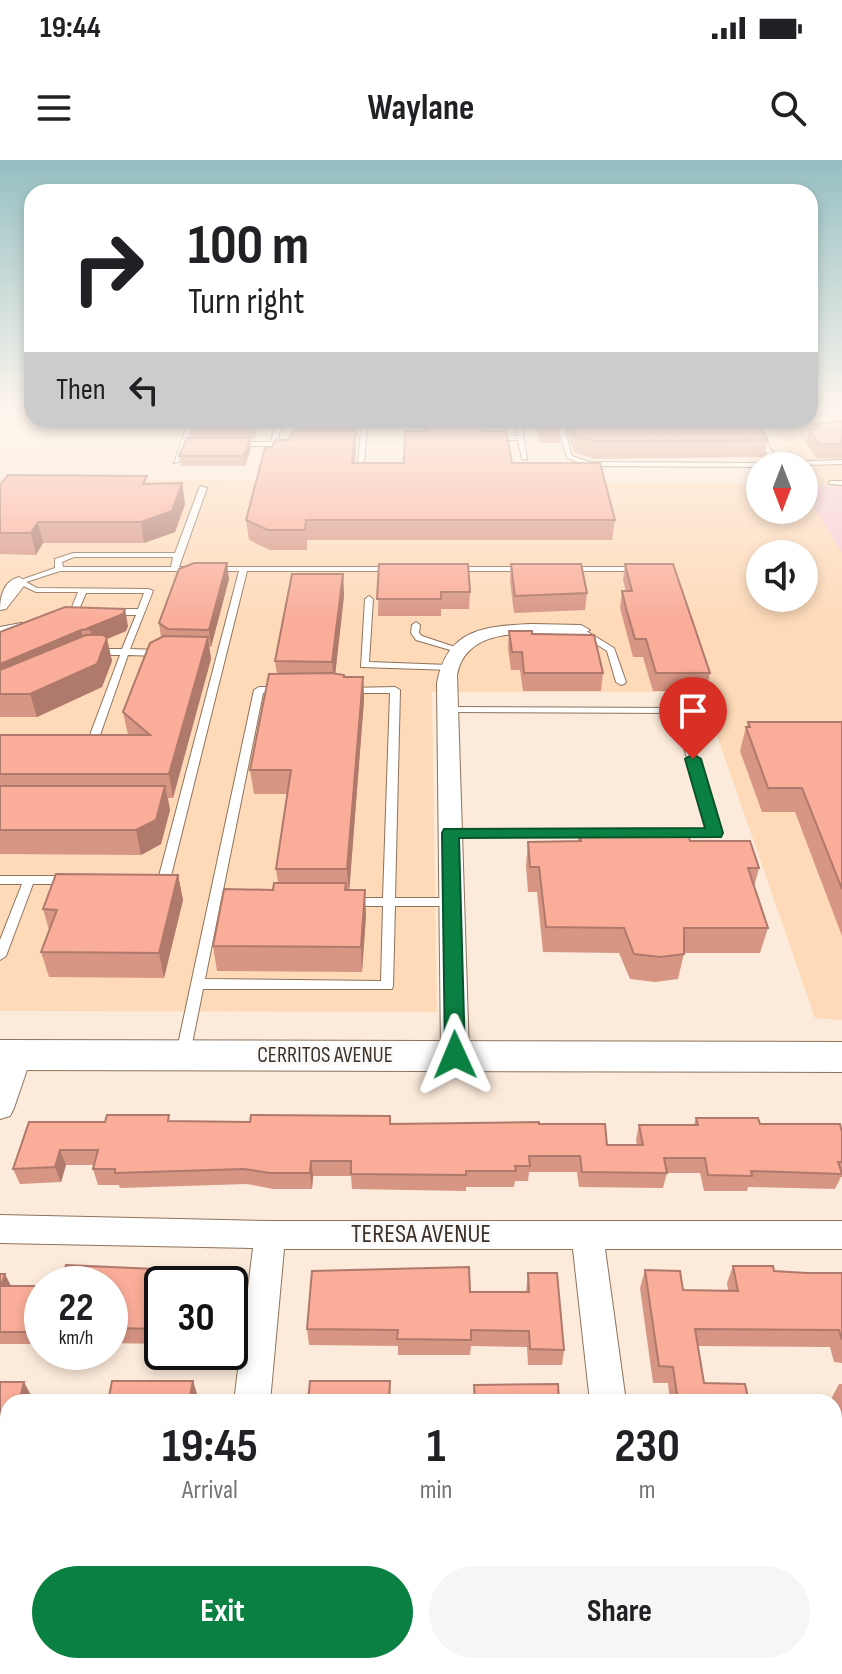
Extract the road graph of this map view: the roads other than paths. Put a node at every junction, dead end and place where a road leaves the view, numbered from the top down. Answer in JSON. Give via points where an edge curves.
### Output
{"nodes":[{"id":1,"x":831,"y":483,"type":"dead end"},
{"id":2,"x":842,"y":483,"type":"edge"},
{"id":3,"x":203,"y":488,"type":"dead end"},
{"id":4,"x":178,"y":555,"type":"junction"},
{"id":5,"x":59,"y":569,"type":"junction"},
{"id":6,"x":174,"y":569,"type":"junction"},
{"id":7,"x":244,"y":569,"type":"junction"},
{"id":8,"x":398,"y":569,"type":"edge"},
{"id":9,"x":444,"y":569,"type":"edge"},
{"id":10,"x":536,"y":569,"type":"edge"},
{"id":11,"x":551,"y":569,"type":"edge"},
{"id":12,"x":643,"y":569,"type":"edge"},
{"id":13,"x":83,"y":590,"type":"junction"},
{"id":14,"x":7,"y":593,"type":"edge"},
{"id":15,"x":369,"y":599,"type":"dead end"},
{"id":16,"x":60,"y":612,"type":"edge"},
{"id":17,"x":74,"y":612,"type":"junction"},
{"id":18,"x":88,"y":612,"type":"edge"},
{"id":19,"x":101,"y":612,"type":"edge"},
{"id":20,"x":141,"y":612,"type":"junction"},
{"id":21,"x":35,"y":621,"type":"edge"},
{"id":22,"x":416,"y":625,"type":"dead end"},
{"id":23,"x":0,"y":630,"type":"edge"},
{"id":24,"x":581,"y":630,"type":"joint"},
{"id":25,"x":125,"y":652,"type":"junction"},
{"id":26,"x":167,"y":653,"type":"edge"},
{"id":27,"x":209,"y":653,"type":"edge"},
{"id":28,"x":222,"y":653,"type":"junction"},
{"id":29,"x":76,"y":657,"type":"edge"},
{"id":30,"x":453,"y":659,"type":"junction"},
{"id":31,"x":395,"y":666,"type":"junction"},
{"id":32,"x":621,"y":682,"type":"dead end"},
{"id":33,"x":289,"y":690,"type":"edge"},
{"id":34,"x":334,"y":690,"type":"edge"},
{"id":35,"x":395,"y":690,"type":"junction"},
{"id":36,"x":447,"y":710,"type":"junction"},
{"id":37,"x":78,"y":738,"type":"edge"},
{"id":38,"x":168,"y":804,"type":"edge"},
{"id":39,"x":184,"y":804,"type":"junction"},
{"id":40,"x":450,"y":833,"type":"junction"},
{"id":41,"x":0,"y":880,"type":"edge"},
{"id":42,"x":29,"y":880,"type":"junction"},
{"id":43,"x":89,"y":880,"type":"edge"},
{"id":44,"x":149,"y":880,"type":"edge"},
{"id":45,"x":214,"y":900,"type":"junction"},
{"id":46,"x":230,"y":900,"type":"edge"},
{"id":47,"x":341,"y":901,"type":"edge"},
{"id":48,"x":389,"y":902,"type":"junction"},
{"id":49,"x":452,"y":902,"type":"junction"},
{"id":50,"x":0,"y":956,"type":"edge"},
{"id":51,"x":198,"y":984,"type":"junction"},
{"id":52,"x":183,"y":1054,"type":"junction"},
{"id":53,"x":9,"y":1055,"type":"edge"},
{"id":54,"x":455,"y":1055,"type":"junction"},
{"id":55,"x":841,"y":1060,"type":"edge"},
{"id":56,"x":0,"y":1108,"type":"edge"},
{"id":57,"x":0,"y":1229,"type":"edge"},
{"id":58,"x":587,"y":1233,"type":"junction"},
{"id":59,"x":270,"y":1235,"type":"junction"},
{"id":60,"x":842,"y":1235,"type":"edge"},
{"id":61,"x":253,"y":1394,"type":"edge"},
{"id":62,"x":607,"y":1394,"type":"edge"}],
"edges":[{"from":1,"to":2,"type":"lane"},
{"from":3,"to":4,"type":"lane"},
{"from":4,"to":5,"type":"lane","via":[[73,555],[58,561]]},
{"from":4,"to":6,"type":"lane"},
{"from":5,"to":6,"type":"lane"},
{"from":5,"to":14,"type":"lane"},
{"from":6,"to":7,"type":"lane"},
{"from":7,"to":8,"type":"lane"},
{"from":7,"to":28,"type":"lane"},
{"from":9,"to":10,"type":"lane"},
{"from":11,"to":12,"type":"lane"},
{"from":13,"to":14,"type":"lane"},
{"from":13,"to":17,"type":"lane"},
{"from":13,"to":20,"type":"lane","via":[[149,591]]},
{"from":15,"to":31,"type":"lane","via":[[364,665]]},
{"from":16,"to":17,"type":"lane"},
{"from":17,"to":18,"type":"lane"},
{"from":19,"to":20,"type":"lane"},
{"from":20,"to":25,"type":"lane"},
{"from":21,"to":23,"type":"lane"},
{"from":22,"to":30,"type":"lane","via":[[419,638]]},
{"from":24,"to":30,"type":"street","via":[[494,633],[473,639]]},
{"from":24,"to":32,"type":"lane","via":[[611,650]]},
{"from":25,"to":26,"type":"lane"},
{"from":25,"to":29,"type":"lane"},
{"from":25,"to":37,"type":"lane","via":[[94,738]]},
{"from":27,"to":28,"type":"lane"},
{"from":28,"to":39,"type":"lane"},
{"from":30,"to":31,"type":"lane"},
{"from":30,"to":36,"type":"street"},
{"from":31,"to":35,"type":"lane"},
{"from":33,"to":45,"type":"lane","via":[[259,690]]},
{"from":34,"to":35,"type":"lane"},
{"from":35,"to":48,"type":"lane"},
{"from":36,"to":40,"type":"street"},
{"from":36,"to":40,"type":"lane","via":[[678,710],[715,833]]},
{"from":38,"to":39,"type":"lane"},
{"from":39,"to":44,"type":"lane","via":[[164,880]]},
{"from":40,"to":49,"type":"street"},
{"from":41,"to":42,"type":"lane"},
{"from":42,"to":43,"type":"lane"},
{"from":42,"to":50,"type":"lane"},
{"from":45,"to":46,"type":"lane"},
{"from":45,"to":51,"type":"lane"},
{"from":47,"to":48,"type":"lane"},
{"from":48,"to":49,"type":"lane"},
{"from":48,"to":51,"type":"lane","via":[[387,986]]},
{"from":49,"to":54,"type":"street"},
{"from":51,"to":52,"type":"lane"},
{"from":52,"to":53,"type":"main road","name":"CERRITOS AVENUE"},
{"from":52,"to":54,"type":"main road","name":"CERRITOS AVENUE"},
{"from":53,"to":56,"type":"street"},
{"from":54,"to":55,"type":"main road","name":"CERRITOS AVENUE"},
{"from":57,"to":59,"type":"street","name":"TERESA AVENUE"},
{"from":58,"to":59,"type":"street","name":"TERESA AVENUE"},
{"from":58,"to":60,"type":"street","name":"TERESA AVENUE"},
{"from":58,"to":62,"type":"street"},
{"from":59,"to":61,"type":"street"}]}
